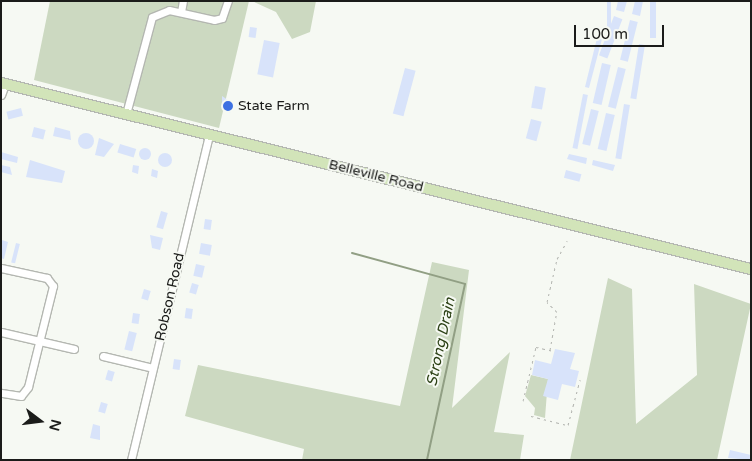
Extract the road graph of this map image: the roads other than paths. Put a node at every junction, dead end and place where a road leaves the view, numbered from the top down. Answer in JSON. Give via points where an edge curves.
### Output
{"nodes":[{"id":1,"x":183,"y":1,"type":"edge"},
{"id":2,"x":228,"y":1,"type":"edge"},
{"id":3,"x":181,"y":12,"type":"junction"},
{"id":4,"x":3,"y":83,"type":"edge"},
{"id":5,"x":1,"y":95,"type":"edge"},
{"id":6,"x":126,"y":114,"type":"junction"},
{"id":7,"x":209,"y":134,"type":"junction"},
{"id":8,"x":1,"y":268,"type":"edge"},
{"id":9,"x":751,"y":269,"type":"edge"},
{"id":10,"x":1,"y":332,"type":"edge"},
{"id":11,"x":41,"y":342,"type":"junction"},
{"id":12,"x":74,"y":349,"type":"dead end"},
{"id":13,"x":103,"y":356,"type":"dead end"},
{"id":14,"x":153,"y":368,"type":"junction"},
{"id":15,"x":1,"y":393,"type":"edge"},
{"id":16,"x":131,"y":460,"type":"edge"}],
"edges":[{"from":1,"to":3,"type":"street"},
{"from":2,"to":3,"type":"street","via":[[222,18],[214,20]]},
{"from":3,"to":6,"type":"street","via":[[160,11],[152,17]]},
{"from":4,"to":5,"type":"street"},
{"from":4,"to":6,"type":"main road","name":"Belleville Road"},
{"from":6,"to":7,"type":"main road","name":"Belleville Road"},
{"from":7,"to":9,"type":"main road","name":"Belleville Road"},
{"from":7,"to":14,"type":"street","name":"Robson Road"},
{"from":8,"to":11,"type":"street","via":[[52,283]]},
{"from":10,"to":11,"type":"street"},
{"from":11,"to":12,"type":"street"},
{"from":11,"to":15,"type":"street","via":[[25,393]]},
{"from":13,"to":14,"type":"street"},
{"from":14,"to":16,"type":"street","name":"Robson Road"}]}
